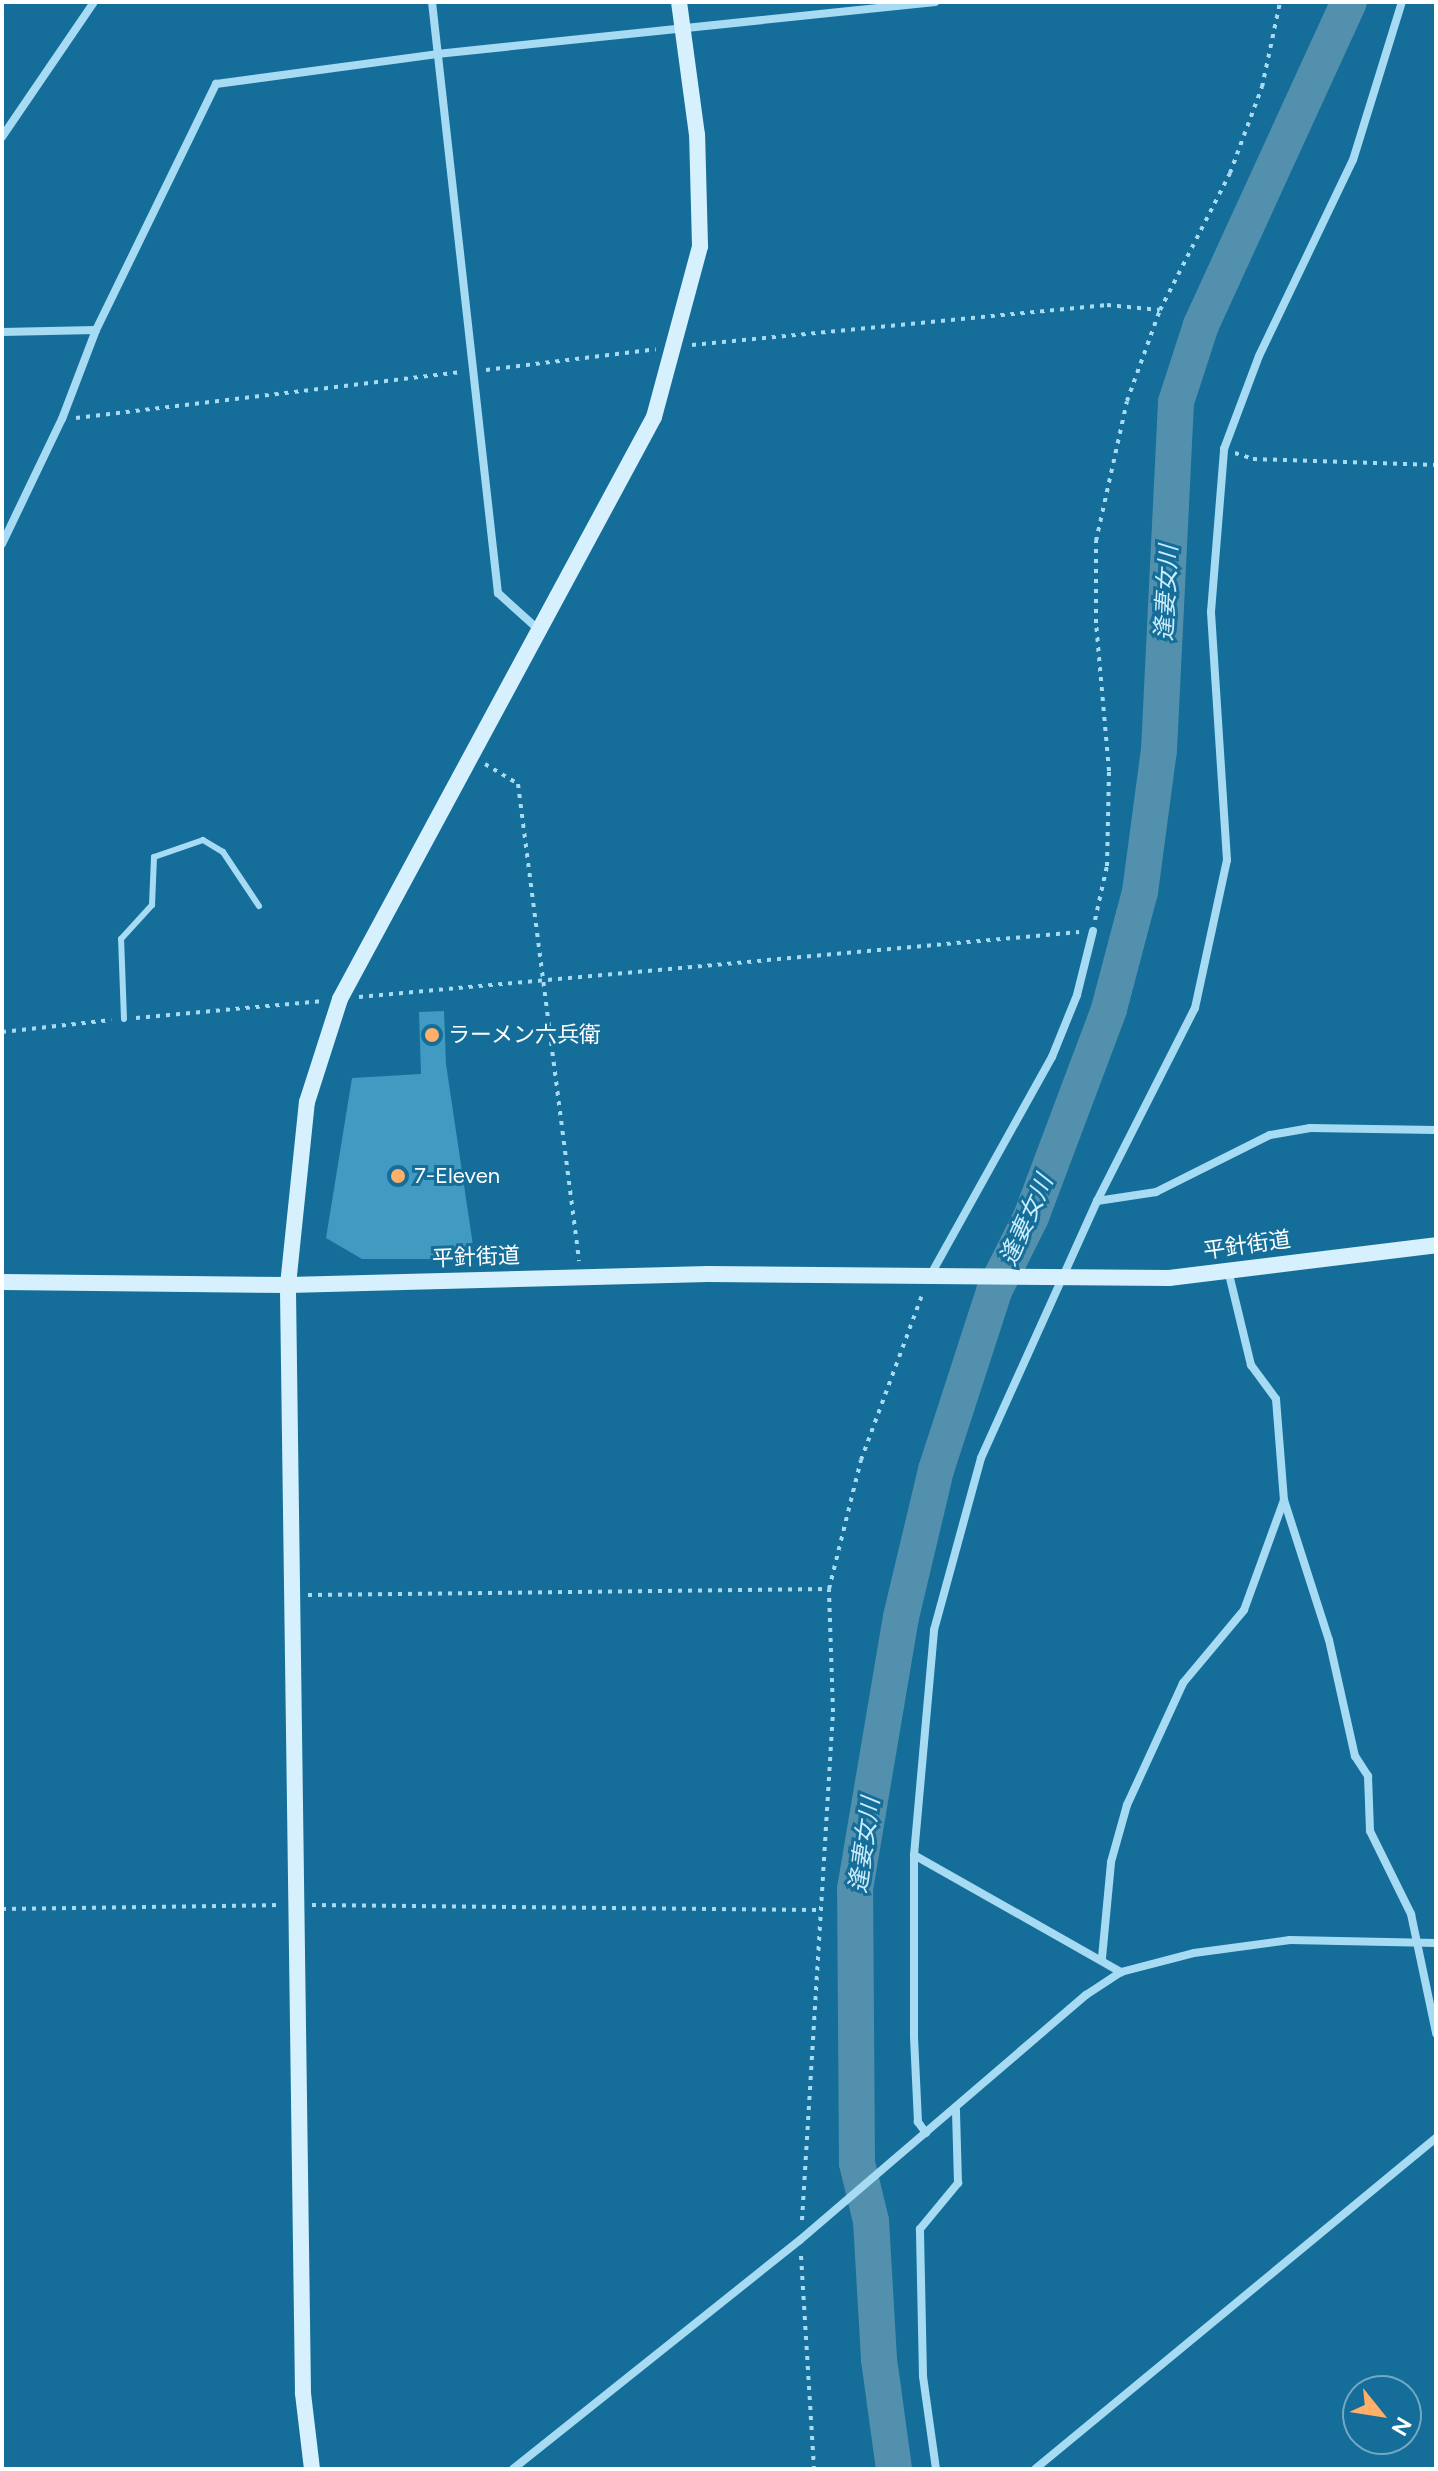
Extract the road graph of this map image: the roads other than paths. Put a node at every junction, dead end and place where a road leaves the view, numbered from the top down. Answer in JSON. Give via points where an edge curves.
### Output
{"nodes":[{"id":1,"x":94,"y":2,"type":"edge"},
{"id":2,"x":432,"y":2,"type":"edge"},
{"id":3,"x":679,"y":2,"type":"edge"},
{"id":4,"x":935,"y":2,"type":"edge"},
{"id":5,"x":1402,"y":2,"type":"edge"},
{"id":6,"x":681,"y":27,"type":"junction"},
{"id":7,"x":437,"y":54,"type":"junction"},
{"id":8,"x":2,"y":137,"type":"edge"},
{"id":9,"x":96,"y":330,"type":"junction"},
{"id":10,"x":2,"y":332,"type":"edge"},
{"id":11,"x":2,"y":544,"type":"edge"},
{"id":12,"x":539,"y":630,"type":"junction"},
{"id":13,"x":259,"y":906,"type":"dead end"},
{"id":14,"x":1093,"y":931,"type":"road end"},
{"id":15,"x":124,"y":1019,"type":"road end"},
{"id":16,"x":1436,"y":1130,"type":"edge"},
{"id":17,"x":1097,"y":1201,"type":"junction"},
{"id":18,"x":1436,"y":1245,"type":"edge"},
{"id":19,"x":1228,"y":1269,"type":"junction"},
{"id":20,"x":1064,"y":1275,"type":"junction"},
{"id":21,"x":928,"y":1279,"type":"junction"},
{"id":22,"x":2,"y":1282,"type":"edge"},
{"id":23,"x":288,"y":1285,"type":"junction"},
{"id":24,"x":1284,"y":1500,"type":"junction"},
{"id":25,"x":914,"y":1855,"type":"junction"},
{"id":26,"x":1436,"y":1943,"type":"edge"},
{"id":27,"x":1415,"y":1944,"type":"junction"},
{"id":28,"x":1102,"y":1958,"type":"junction"},
{"id":29,"x":1121,"y":1972,"type":"junction"},
{"id":30,"x":1436,"y":2033,"type":"edge"},
{"id":31,"x":956,"y":2110,"type":"junction"},
{"id":32,"x":926,"y":2133,"type":"junction"},
{"id":33,"x":1436,"y":2138,"type":"edge"},
{"id":34,"x":312,"y":2469,"type":"edge"},
{"id":35,"x":513,"y":2469,"type":"edge"},
{"id":36,"x":936,"y":2469,"type":"edge"},
{"id":37,"x":1035,"y":2469,"type":"edge"}],
"edges":[{"from":1,"to":8,"type":"street"},
{"from":2,"to":7,"type":"street"},
{"from":3,"to":6,"type":"street"},
{"from":4,"to":6,"type":"street"},
{"from":5,"to":17,"type":"street","via":[[1353,160],[1259,356],[1224,449],[1211,612],[1227,860],[1195,1008]]},
{"from":6,"to":7,"type":"street"},
{"from":6,"to":12,"type":"street","via":[[697,135],[700,246],[676,346],[647,430]]},
{"from":7,"to":9,"type":"street","via":[[216,84]]},
{"from":7,"to":12,"type":"street","via":[[498,593]]},
{"from":9,"to":10,"type":"street"},
{"from":9,"to":11,"type":"street","via":[[62,419]]},
{"from":12,"to":23,"type":"street","via":[[340,999],[307,1102]]},
{"from":13,"to":15,"type":"lane","via":[[223,852],[203,840],[154,857],[152,905],[121,939]]},
{"from":14,"to":21,"type":"street","via":[[1077,995],[1052,1057]]},
{"from":16,"to":17,"type":"street","via":[[1310,1128],[1270,1135],[1156,1192]]},
{"from":17,"to":20,"type":"street"},
{"from":18,"to":19,"type":"street","name":"平針街道"},
{"from":19,"to":20,"type":"street","name":"平針街道","via":[[1169,1278]]},
{"from":19,"to":24,"type":"street","via":[[1251,1365],[1276,1399]]},
{"from":20,"to":21,"type":"street","name":"平針街道"},
{"from":20,"to":25,"type":"street","via":[[981,1458],[934,1630]]},
{"from":21,"to":23,"type":"street","name":"平針街道","via":[[581,1275]]},
{"from":22,"to":23,"type":"street","name":"平針街道"},
{"from":23,"to":34,"type":"street","via":[[303,2393]]},
{"from":24,"to":27,"type":"street","via":[[1329,1640],[1355,1756],[1368,1776],[1370,1831],[1411,1914]]},
{"from":24,"to":28,"type":"street","via":[[1244,1610],[1183,1683],[1127,1805],[1111,1862]]},
{"from":25,"to":28,"type":"street"},
{"from":25,"to":32,"type":"street","via":[[914,2036],[918,2122]]},
{"from":26,"to":27,"type":"street"},
{"from":27,"to":29,"type":"street","via":[[1290,1940],[1194,1953]]},
{"from":27,"to":30,"type":"street"},
{"from":28,"to":29,"type":"street"},
{"from":29,"to":31,"type":"street","via":[[1086,1995]]},
{"from":31,"to":32,"type":"street"},
{"from":31,"to":36,"type":"street","via":[[958,2183],[920,2229],[923,2376]]},
{"from":32,"to":35,"type":"street"},
{"from":33,"to":37,"type":"street"}]}
